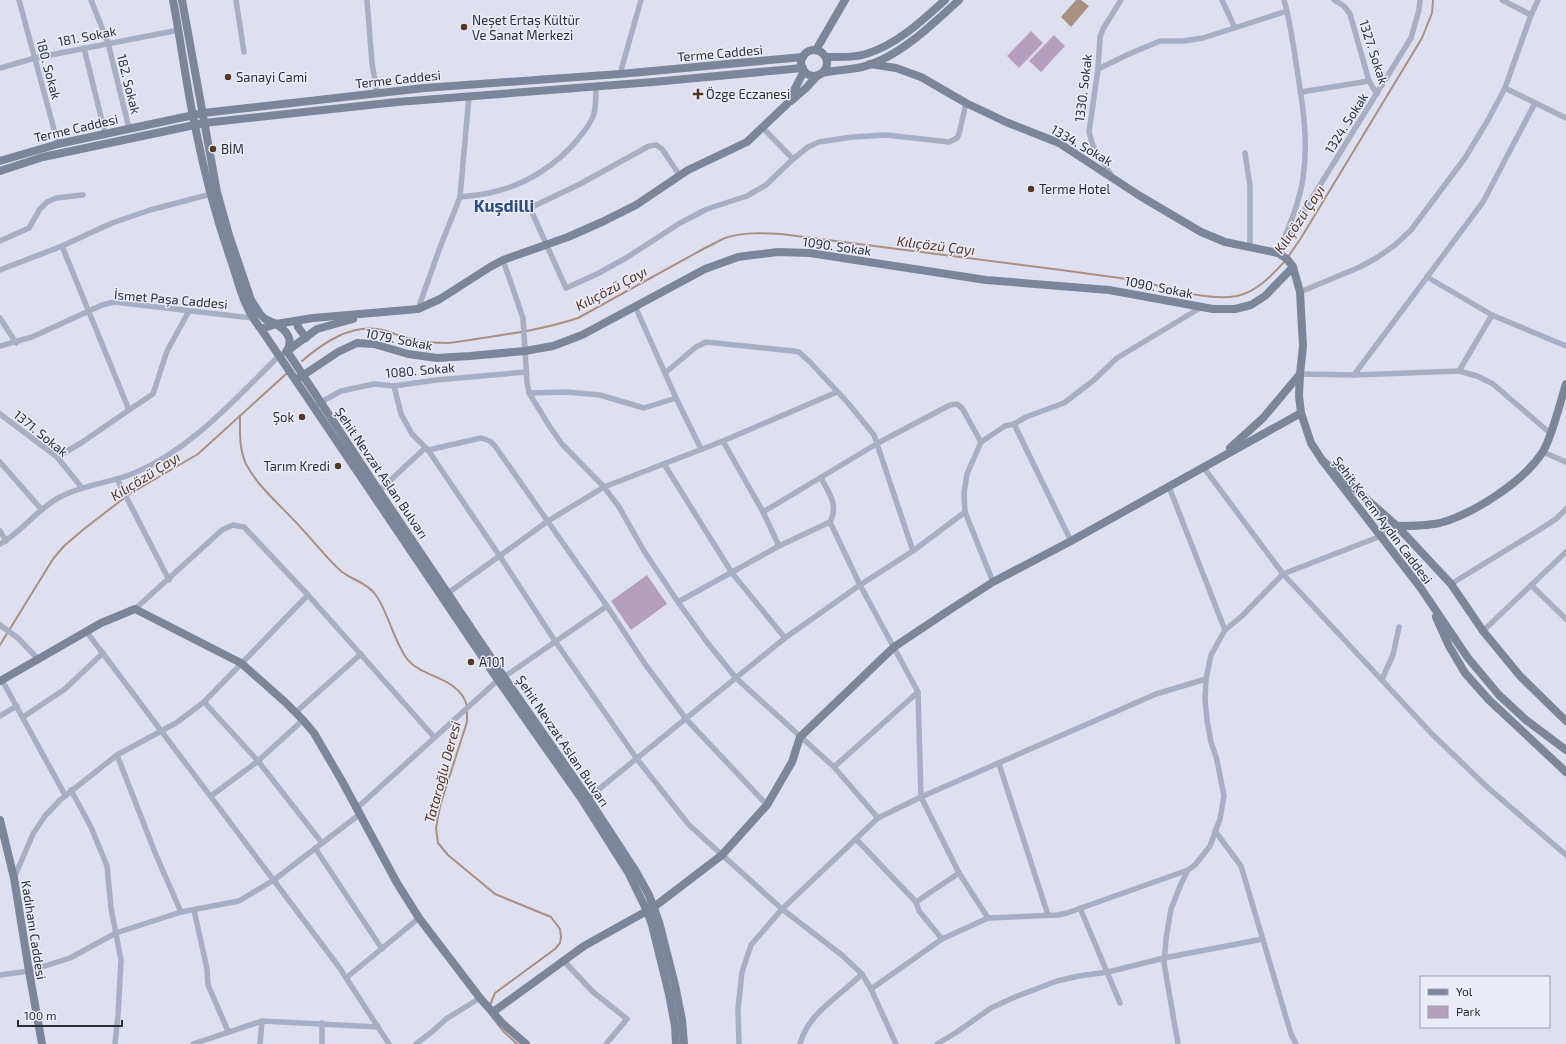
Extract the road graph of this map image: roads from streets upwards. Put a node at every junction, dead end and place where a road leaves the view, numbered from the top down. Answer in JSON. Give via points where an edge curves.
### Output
{"nodes":[{"id":1,"x":20,"y":0,"type":"edge"},
{"id":2,"x":91,"y":0,"type":"edge"},
{"id":3,"x":173,"y":0,"type":"edge"},
{"id":4,"x":182,"y":0,"type":"edge"},
{"id":5,"x":236,"y":0,"type":"edge"},
{"id":6,"x":367,"y":0,"type":"edge"},
{"id":7,"x":641,"y":0,"type":"edge"},
{"id":8,"x":845,"y":0,"type":"edge"},
{"id":9,"x":945,"y":0,"type":"edge"},
{"id":10,"x":959,"y":0,"type":"edge"},
{"id":11,"x":1121,"y":0,"type":"edge"},
{"id":12,"x":1222,"y":0,"type":"edge"},
{"id":13,"x":1284,"y":0,"type":"edge"},
{"id":14,"x":1334,"y":0,"type":"edge"},
{"id":15,"x":1420,"y":0,"type":"edge"},
{"id":16,"x":1502,"y":0,"type":"edge"},
{"id":17,"x":1538,"y":0,"type":"edge"},
{"id":18,"x":1287,"y":12,"type":"junction"},
{"id":19,"x":1531,"y":15,"type":"junction"},
{"id":20,"x":1235,"y":28,"type":"junction"},
{"id":21,"x":179,"y":30,"type":"junction"},
{"id":22,"x":108,"y":44,"type":"junction"},
{"id":23,"x":84,"y":48,"type":"junction"},
{"id":24,"x":816,"y":50,"type":"junction"},
{"id":25,"x":244,"y":52,"type":"dead end"},
{"id":26,"x":803,"y":57,"type":"junction"},
{"id":27,"x":826,"y":57,"type":"junction"},
{"id":28,"x":35,"y":58,"type":"junction"},
{"id":29,"x":870,"y":64,"type":"junction"},
{"id":30,"x":0,"y":68,"type":"edge"},
{"id":31,"x":804,"y":69,"type":"junction"},
{"id":32,"x":1098,"y":69,"type":"junction"},
{"id":33,"x":620,"y":74,"type":"junction"},
{"id":34,"x":820,"y":74,"type":"junction"},
{"id":35,"x":1369,"y":81,"type":"junction"},
{"id":36,"x":596,"y":86,"type":"junction"},
{"id":37,"x":1505,"y":88,"type":"junction"},
{"id":38,"x":1301,"y":92,"type":"junction"},
{"id":39,"x":377,"y":93,"type":"junction"},
{"id":40,"x":1377,"y":94,"type":"junction"},
{"id":41,"x":469,"y":96,"type":"junction"},
{"id":42,"x":966,"y":103,"type":"junction"},
{"id":43,"x":1536,"y":103,"type":"junction"},
{"id":44,"x":787,"y":104,"type":"junction"},
{"id":45,"x":203,"y":113,"type":"junction"},
{"id":46,"x":193,"y":115,"type":"junction"},
{"id":47,"x":1566,"y":118,"type":"edge"},
{"id":48,"x":204,"y":123,"type":"junction"},
{"id":49,"x":194,"y":125,"type":"junction"},
{"id":50,"x":129,"y":128,"type":"junction"},
{"id":51,"x":763,"y":128,"type":"junction"},
{"id":52,"x":105,"y":133,"type":"junction"},
{"id":53,"x":58,"y":144,"type":"junction"},
{"id":54,"x":1245,"y":153,"type":"dead end"},
{"id":55,"x":793,"y":159,"type":"junction"},
{"id":56,"x":0,"y":161,"type":"edge"},
{"id":57,"x":0,"y":171,"type":"edge"},
{"id":58,"x":680,"y":176,"type":"junction"},
{"id":59,"x":1112,"y":177,"type":"junction"},
{"id":60,"x":211,"y":194,"type":"junction"},
{"id":61,"x":83,"y":195,"type":"dead end"},
{"id":62,"x":460,"y":197,"type":"junction"},
{"id":63,"x":0,"y":241,"type":"edge"},
{"id":64,"x":545,"y":244,"type":"junction"},
{"id":65,"x":62,"y":246,"type":"junction"},
{"id":66,"x":1250,"y":248,"type":"junction"},
{"id":67,"x":1278,"y":253,"type":"junction"},
{"id":68,"x":502,"y":260,"type":"junction"},
{"id":69,"x":1293,"y":267,"type":"junction"},
{"id":70,"x":0,"y":270,"type":"edge"},
{"id":71,"x":1427,"y":277,"type":"junction"},
{"id":72,"x":1300,"y":292,"type":"junction"},
{"id":73,"x":635,"y":306,"type":"junction"},
{"id":74,"x":1200,"y":308,"type":"junction"},
{"id":75,"x":418,"y":309,"type":"junction"},
{"id":76,"x":189,"y":311,"type":"junction"},
{"id":77,"x":89,"y":312,"type":"junction"},
{"id":78,"x":369,"y":314,"type":"junction"},
{"id":79,"x":1492,"y":315,"type":"junction"},
{"id":80,"x":0,"y":318,"type":"edge"},
{"id":81,"x":252,"y":318,"type":"junction"},
{"id":82,"x":313,"y":318,"type":"junction"},
{"id":83,"x":297,"y":321,"type":"junction"},
{"id":84,"x":276,"y":324,"type":"junction"},
{"id":85,"x":261,"y":329,"type":"junction"},
{"id":86,"x":317,"y":329,"type":"junction"},
{"id":87,"x":306,"y":338,"type":"junction"},
{"id":88,"x":16,"y":343,"type":"junction"},
{"id":89,"x":0,"y":346,"type":"edge"},
{"id":90,"x":1566,"y":346,"type":"edge"},
{"id":91,"x":525,"y":351,"type":"junction"},
{"id":92,"x":289,"y":354,"type":"junction"},
{"id":93,"x":281,"y":359,"type":"junction"},
{"id":94,"x":1459,"y":371,"type":"junction"},
{"id":95,"x":526,"y":372,"type":"junction"},
{"id":96,"x":665,"y":373,"type":"junction"},
{"id":97,"x":1300,"y":374,"type":"junction"},
{"id":98,"x":1354,"y":375,"type":"junction"},
{"id":99,"x":299,"y":378,"type":"junction"},
{"id":100,"x":1566,"y":384,"type":"edge"},
{"id":101,"x":394,"y":386,"type":"junction"},
{"id":102,"x":837,"y":392,"type":"junction"},
{"id":103,"x":529,"y":393,"type":"junction"},
{"id":104,"x":676,"y":398,"type":"junction"},
{"id":105,"x":317,"y":404,"type":"junction"},
{"id":106,"x":129,"y":410,"type":"junction"},
{"id":107,"x":1301,"y":413,"type":"junction"},
{"id":108,"x":0,"y":414,"type":"edge"},
{"id":109,"x":1014,"y":424,"type":"junction"},
{"id":110,"x":1550,"y":433,"type":"junction"},
{"id":111,"x":723,"y":441,"type":"junction"},
{"id":112,"x":981,"y":442,"type":"junction"},
{"id":113,"x":878,"y":443,"type":"junction"},
{"id":114,"x":426,"y":449,"type":"junction"},
{"id":115,"x":701,"y":449,"type":"junction"},
{"id":116,"x":1543,"y":452,"type":"junction"},
{"id":117,"x":57,"y":457,"type":"junction"},
{"id":118,"x":1221,"y":457,"type":"junction"},
{"id":119,"x":1322,"y":460,"type":"junction"},
{"id":120,"x":0,"y":462,"type":"edge"},
{"id":121,"x":1566,"y":462,"type":"edge"},
{"id":122,"x":664,"y":464,"type":"junction"},
{"id":123,"x":1204,"y":468,"type":"junction"},
{"id":124,"x":821,"y":478,"type":"junction"},
{"id":125,"x":118,"y":479,"type":"junction"},
{"id":126,"x":604,"y":487,"type":"junction"},
{"id":127,"x":1169,"y":487,"type":"junction"},
{"id":128,"x":82,"y":488,"type":"junction"},
{"id":129,"x":379,"y":490,"type":"junction"},
{"id":130,"x":1566,"y":509,"type":"edge"},
{"id":131,"x":42,"y":510,"type":"junction"},
{"id":132,"x":763,"y":512,"type":"junction"},
{"id":133,"x":966,"y":512,"type":"junction"},
{"id":134,"x":548,"y":521,"type":"junction"},
{"id":135,"x":830,"y":522,"type":"junction"},
{"id":136,"x":1397,"y":526,"type":"junction"},
{"id":137,"x":0,"y":531,"type":"edge"},
{"id":138,"x":1381,"y":536,"type":"junction"},
{"id":139,"x":6,"y":541,"type":"junction"},
{"id":140,"x":1071,"y":541,"type":"junction"},
{"id":141,"x":0,"y":544,"type":"edge"},
{"id":142,"x":779,"y":546,"type":"junction"},
{"id":143,"x":913,"y":551,"type":"junction"},
{"id":144,"x":1566,"y":552,"type":"edge"},
{"id":145,"x":499,"y":555,"type":"junction"},
{"id":146,"x":732,"y":573,"type":"junction"},
{"id":147,"x":1284,"y":574,"type":"junction"},
{"id":148,"x":168,"y":580,"type":"junction"},
{"id":149,"x":993,"y":582,"type":"junction"},
{"id":150,"x":1451,"y":584,"type":"junction"},
{"id":151,"x":860,"y":585,"type":"junction"},
{"id":152,"x":1531,"y":586,"type":"junction"},
{"id":153,"x":448,"y":593,"type":"junction"},
{"id":154,"x":308,"y":595,"type":"junction"},
{"id":155,"x":1427,"y":596,"type":"junction"},
{"id":156,"x":678,"y":602,"type":"junction"},
{"id":157,"x":606,"y":606,"type":"junction"},
{"id":158,"x":136,"y":609,"type":"junction"},
{"id":159,"x":1566,"y":619,"type":"edge"},
{"id":160,"x":0,"y":625,"type":"edge"},
{"id":161,"x":1399,"y":627,"type":"dead end"},
{"id":162,"x":1225,"y":630,"type":"junction"},
{"id":163,"x":86,"y":631,"type":"junction"},
{"id":164,"x":1483,"y":631,"type":"junction"},
{"id":165,"x":785,"y":638,"type":"junction"},
{"id":166,"x":555,"y":641,"type":"junction"},
{"id":167,"x":894,"y":647,"type":"junction"},
{"id":168,"x":103,"y":653,"type":"junction"},
{"id":169,"x":361,"y":654,"type":"junction"},
{"id":170,"x":38,"y":659,"type":"junction"},
{"id":171,"x":241,"y":663,"type":"junction"},
{"id":172,"x":501,"y":678,"type":"junction"},
{"id":173,"x":736,"y":678,"type":"junction"},
{"id":174,"x":1206,"y":679,"type":"junction"},
{"id":175,"x":1382,"y":679,"type":"junction"},
{"id":176,"x":1,"y":681,"type":"edge"},
{"id":177,"x":918,"y":692,"type":"junction"},
{"id":178,"x":204,"y":702,"type":"junction"},
{"id":179,"x":17,"y":706,"type":"junction"},
{"id":180,"x":296,"y":712,"type":"junction"},
{"id":181,"x":0,"y":716,"type":"edge"},
{"id":182,"x":23,"y":717,"type":"junction"},
{"id":183,"x":1565,"y":717,"type":"edge"},
{"id":184,"x":686,"y":719,"type":"junction"},
{"id":185,"x":303,"y":720,"type":"junction"},
{"id":186,"x":161,"y":730,"type":"junction"},
{"id":187,"x":434,"y":737,"type":"junction"},
{"id":188,"x":800,"y":737,"type":"junction"},
{"id":189,"x":1566,"y":750,"type":"edge"},
{"id":190,"x":117,"y":755,"type":"junction"},
{"id":191,"x":637,"y":759,"type":"junction"},
{"id":192,"x":258,"y":761,"type":"junction"},
{"id":193,"x":999,"y":764,"type":"junction"},
{"id":194,"x":834,"y":767,"type":"junction"},
{"id":195,"x":1566,"y":772,"type":"edge"},
{"id":196,"x":71,"y":790,"type":"junction"},
{"id":197,"x":65,"y":795,"type":"junction"},
{"id":198,"x":211,"y":796,"type":"junction"},
{"id":199,"x":921,"y":797,"type":"junction"},
{"id":200,"x":588,"y":798,"type":"junction"},
{"id":201,"x":767,"y":805,"type":"junction"},
{"id":202,"x":359,"y":811,"type":"junction"},
{"id":203,"x":878,"y":818,"type":"junction"},
{"id":204,"x":0,"y":820,"type":"edge"},
{"id":205,"x":1215,"y":831,"type":"junction"},
{"id":206,"x":856,"y":839,"type":"junction"},
{"id":207,"x":322,"y":843,"type":"junction"},
{"id":208,"x":315,"y":848,"type":"junction"},
{"id":209,"x":722,"y":855,"type":"junction"},
{"id":210,"x":1566,"y":856,"type":"edge"},
{"id":211,"x":1188,"y":870,"type":"junction"},
{"id":212,"x":959,"y":873,"type":"junction"},
{"id":213,"x":14,"y":878,"type":"junction"},
{"id":214,"x":274,"y":880,"type":"junction"},
{"id":215,"x":916,"y":902,"type":"junction"},
{"id":216,"x":1080,"y":908,"type":"junction"},
{"id":217,"x":651,"y":909,"type":"junction"},
{"id":218,"x":782,"y":909,"type":"junction"},
{"id":219,"x":194,"y":910,"type":"junction"},
{"id":220,"x":181,"y":912,"type":"junction"},
{"id":221,"x":1048,"y":915,"type":"junction"},
{"id":222,"x":419,"y":918,"type":"junction"},
{"id":223,"x":988,"y":918,"type":"junction"},
{"id":224,"x":116,"y":933,"type":"junction"},
{"id":225,"x":942,"y":939,"type":"junction"},
{"id":226,"x":1263,"y":939,"type":"junction"},
{"id":227,"x":382,"y":949,"type":"junction"},
{"id":228,"x":1164,"y":958,"type":"junction"},
{"id":229,"x":563,"y":960,"type":"junction"},
{"id":230,"x":29,"y":972,"type":"junction"},
{"id":231,"x":1108,"y":972,"type":"junction"},
{"id":232,"x":862,"y":974,"type":"junction"},
{"id":233,"x":0,"y":975,"type":"edge"},
{"id":234,"x":346,"y":978,"type":"junction"},
{"id":235,"x":871,"y":989,"type":"junction"},
{"id":236,"x":480,"y":998,"type":"junction"},
{"id":237,"x":1120,"y":1003,"type":"dead end"},
{"id":238,"x":493,"y":1012,"type":"junction"},
{"id":239,"x":262,"y":1021,"type":"junction"},
{"id":240,"x":322,"y":1023,"type":"junction"},
{"id":241,"x":378,"y":1027,"type":"junction"},
{"id":242,"x":228,"y":1031,"type":"junction"},
{"id":243,"x":42,"y":1044,"type":"edge"},
{"id":244,"x":115,"y":1044,"type":"edge"},
{"id":245,"x":193,"y":1044,"type":"edge"},
{"id":246,"x":260,"y":1044,"type":"edge"},
{"id":247,"x":322,"y":1044,"type":"edge"},
{"id":248,"x":389,"y":1044,"type":"edge"},
{"id":249,"x":416,"y":1044,"type":"edge"},
{"id":250,"x":526,"y":1044,"type":"edge"},
{"id":251,"x":606,"y":1044,"type":"edge"},
{"id":252,"x":676,"y":1044,"type":"edge"},
{"id":253,"x":684,"y":1044,"type":"edge"},
{"id":254,"x":739,"y":1044,"type":"edge"},
{"id":255,"x":800,"y":1044,"type":"edge"},
{"id":256,"x":896,"y":1044,"type":"edge"},
{"id":257,"x":937,"y":1044,"type":"edge"},
{"id":258,"x":1178,"y":1044,"type":"edge"},
{"id":259,"x":1296,"y":1044,"type":"edge"}],
"edges":[{"from":1,"to":28,"type":"street","name":"180. Sokak"},
{"from":2,"to":22,"type":"street","name":"182. Sokak"},
{"from":3,"to":21,"type":"street"},
{"from":4,"to":45,"type":"street"},
{"from":5,"to":25,"type":"street"},
{"from":6,"to":39,"type":"street"},
{"from":7,"to":33,"type":"street"},
{"from":8,"to":24,"type":"street"},
{"from":9,"to":27,"type":"street","via":[[904,34],[874,51],[852,56]]},
{"from":10,"to":29,"type":"street","via":[[910,42]]},
{"from":11,"to":32,"type":"street","name":"1330. Sokak","via":[[1100,37]]},
{"from":12,"to":20,"type":"street"},
{"from":13,"to":18,"type":"street"},
{"from":14,"to":35,"type":"street","name":"1327. Sokak","via":[[1344,6],[1350,14]]},
{"from":15,"to":40,"type":"street","name":"1324. Sokak","via":[[1411,38]]},
{"from":16,"to":19,"type":"street"},
{"from":17,"to":19,"type":"street"},
{"from":18,"to":20,"type":"street"},
{"from":18,"to":38,"type":"street"},
{"from":19,"to":37,"type":"street"},
{"from":20,"to":32,"type":"street","via":[[1203,38],[1160,41]]},
{"from":21,"to":22,"type":"street","name":"181. Sokak"},
{"from":21,"to":46,"type":"street"},
{"from":22,"to":23,"type":"street","name":"181. Sokak"},
{"from":22,"to":50,"type":"street","name":"182. Sokak"},
{"from":23,"to":28,"type":"street","name":"181. Sokak"},
{"from":23,"to":52,"type":"street"},
{"from":24,"to":26,"type":"street","via":[[808,51]]},
{"from":24,"to":27,"type":"street"},
{"from":26,"to":31,"type":"street"},
{"from":26,"to":33,"type":"street","name":"Terme Caddesi"},
{"from":27,"to":34,"type":"street","via":[[827,65]]},
{"from":28,"to":30,"type":"street","name":"181. Sokak"},
{"from":28,"to":53,"type":"street","name":"180. Sokak"},
{"from":29,"to":34,"type":"street"},
{"from":29,"to":42,"type":"street","name":"1334. Sokak","via":[[916,74]]},
{"from":31,"to":34,"type":"street","via":[[811,75]]},
{"from":31,"to":36,"type":"street","name":"Terme Caddesi"},
{"from":31,"to":44,"type":"street"},
{"from":32,"to":59,"type":"street","name":"1330. Sokak","via":[[1089,138]]},
{"from":33,"to":39,"type":"street","name":"Terme Caddesi"},
{"from":34,"to":44,"type":"street"},
{"from":35,"to":38,"type":"street"},
{"from":35,"to":40,"type":"street","name":"1327. Sokak"},
{"from":36,"to":41,"type":"street","name":"Terme Caddesi"},
{"from":36,"to":62,"type":"street","via":[[594,116],[574,144],[559,158],[539,172],[511,186],[490,193]]},
{"from":37,"to":43,"type":"street"},
{"from":37,"to":72,"type":"street","via":[[1465,158],[1411,230],[1378,257]]},
{"from":38,"to":67,"type":"street","via":[[1305,134],[1303,178],[1296,206]]},
{"from":39,"to":45,"type":"street","name":"Terme Caddesi"},
{"from":40,"to":67,"type":"street","name":"1324. Sokak"},
{"from":41,"to":48,"type":"street","name":"Terme Caddesi"},
{"from":41,"to":62,"type":"street"},
{"from":42,"to":55,"type":"street","via":[[959,134],[953,141],[886,135],[852,137],[819,142]]},
{"from":42,"to":59,"type":"street","name":"1334. Sokak","via":[[1059,143]]},
{"from":43,"to":47,"type":"street"},
{"from":43,"to":71,"type":"street","via":[[1483,202]]},
{"from":44,"to":51,"type":"street"},
{"from":45,"to":46,"type":"street","name":"Terme Caddesi"},
{"from":45,"to":48,"type":"street"},
{"from":46,"to":49,"type":"street"},
{"from":46,"to":50,"type":"street","name":"Terme Caddesi"},
{"from":48,"to":49,"type":"street","name":"Terme Caddesi"},
{"from":48,"to":84,"type":"street","via":[[219,199],[251,300],[265,319]]},
{"from":49,"to":57,"type":"street","name":"Terme Caddesi","via":[[43,158]]},
{"from":49,"to":60,"type":"street"},
{"from":50,"to":52,"type":"street","name":"Terme Caddesi"},
{"from":51,"to":55,"type":"street"},
{"from":51,"to":58,"type":"street","via":[[747,142]]},
{"from":52,"to":53,"type":"street","name":"Terme Caddesi"},
{"from":53,"to":56,"type":"street","name":"Terme Caddesi"},
{"from":54,"to":66,"type":"street","via":[[1250,186]]},
{"from":55,"to":64,"type":"street","via":[[766,186],[747,196],[707,208],[626,258],[566,288]]},
{"from":58,"to":64,"type":"street","via":[[636,205],[602,222]]},
{"from":58,"to":64,"type":"street","via":[[662,149],[656,145],[648,146],[580,184],[530,208]]},
{"from":59,"to":66,"type":"street","name":"1334. Sokak","via":[[1201,232],[1225,242]]},
{"from":60,"to":65,"type":"street","via":[[112,223]]},
{"from":60,"to":81,"type":"street","via":[[222,236]]},
{"from":61,"to":63,"type":"street","via":[[56,198],[48,202],[40,209],[29,228]]},
{"from":62,"to":75,"type":"street"},
{"from":64,"to":68,"type":"street"},
{"from":65,"to":70,"type":"street"},
{"from":65,"to":77,"type":"street"},
{"from":66,"to":67,"type":"street","name":"1334. Sokak"},
{"from":67,"to":69,"type":"street"},
{"from":68,"to":75,"type":"street","via":[[440,299]]},
{"from":68,"to":91,"type":"street","via":[[523,318]]},
{"from":69,"to":72,"type":"street"},
{"from":69,"to":74,"type":"street","name":"1090. Sokak","via":[[1265,296],[1251,305],[1235,309]]},
{"from":71,"to":79,"type":"street"},
{"from":71,"to":98,"type":"street"},
{"from":72,"to":97,"type":"street","via":[[1303,346]]},
{"from":73,"to":74,"type":"street","name":"1090. Sokak","via":[[721,263],[753,255],[789,252],[986,280],[1109,290]]},
{"from":73,"to":91,"type":"street","name":"1090. Sokak","via":[[566,342]]},
{"from":73,"to":96,"type":"street"},
{"from":74,"to":109,"type":"street","via":[[1117,358],[1064,404],[1026,417]]},
{"from":75,"to":78,"type":"street"},
{"from":76,"to":77,"type":"street","name":"İsmet Paşa Caddesi","via":[[114,302]]},
{"from":76,"to":81,"type":"street","name":"İsmet Paşa Caddesi"},
{"from":76,"to":106,"type":"street","via":[[168,351],[153,394]]},
{"from":77,"to":88,"type":"street","name":"İsmet Paşa Caddesi"},
{"from":77,"to":106,"type":"street"},
{"from":78,"to":82,"type":"street"},
{"from":78,"to":86,"type":"street"},
{"from":79,"to":90,"type":"street"},
{"from":79,"to":94,"type":"street"},
{"from":80,"to":88,"type":"street"},
{"from":81,"to":85,"type":"street"},
{"from":82,"to":83,"type":"street"},
{"from":82,"to":86,"type":"street"},
{"from":83,"to":84,"type":"street"},
{"from":83,"to":87,"type":"street"},
{"from":84,"to":85,"type":"street"},
{"from":84,"to":92,"type":"street","via":[[284,329],[289,337]]},
{"from":85,"to":93,"type":"street"},
{"from":86,"to":87,"type":"street"},
{"from":87,"to":92,"type":"street"},
{"from":88,"to":89,"type":"street","name":"İsmet Paşa Caddesi"},
{"from":91,"to":95,"type":"street"},
{"from":91,"to":99,"type":"street","name":"1079. Sokak","via":[[437,358],[408,354],[374,344],[357,343],[338,352]]},
{"from":92,"to":93,"type":"street"},
{"from":92,"to":99,"type":"street"},
{"from":93,"to":99,"type":"street"},
{"from":93,"to":125,"type":"street","via":[[191,440],[145,468]]},
{"from":94,"to":98,"type":"street"},
{"from":94,"to":110,"type":"street","via":[[1493,384]]},
{"from":95,"to":101,"type":"street","name":"1080. Sokak"},
{"from":95,"to":103,"type":"street"},
{"from":96,"to":102,"type":"street","via":[[696,347],[706,342],[755,346],[799,352]]},
{"from":96,"to":104,"type":"street"},
{"from":97,"to":98,"type":"street"},
{"from":97,"to":107,"type":"street"},
{"from":97,"to":118,"type":"street","via":[[1263,418]]},
{"from":99,"to":105,"type":"street","name":"Şehit Nevzat Aslan Bulvarı"},
{"from":100,"to":110,"type":"street"},
{"from":101,"to":105,"type":"street","name":"1080. Sokak","via":[[374,384],[357,387]]},
{"from":101,"to":114,"type":"street","via":[[404,421]]},
{"from":102,"to":111,"type":"street"},
{"from":102,"to":113,"type":"street","via":[[869,427]]},
{"from":103,"to":104,"type":"street","via":[[567,392],[600,395],[644,408]]},
{"from":103,"to":126,"type":"street","via":[[562,444]]},
{"from":104,"to":115,"type":"street"},
{"from":105,"to":129,"type":"street","name":"Şehit Nevzat Aslan Bulvarı"},
{"from":105,"to":172,"type":"street","name":"Şehit Nevzat Aslan Bulvarı"},
{"from":106,"to":117,"type":"street"},
{"from":107,"to":118,"type":"street"},
{"from":107,"to":119,"type":"street","via":[[1311,443]]},
{"from":108,"to":117,"type":"street","name":"1371. Sokak"},
{"from":109,"to":112,"type":"street","via":[[1006,426]]},
{"from":109,"to":140,"type":"street"},
{"from":110,"to":116,"type":"street"},
{"from":111,"to":115,"type":"street"},
{"from":111,"to":132,"type":"street"},
{"from":112,"to":113,"type":"street","via":[[962,408],[957,404],[950,405]]},
{"from":112,"to":133,"type":"street","via":[[967,474],[964,493]]},
{"from":113,"to":124,"type":"street"},
{"from":113,"to":143,"type":"street"},
{"from":114,"to":129,"type":"street"},
{"from":114,"to":134,"type":"street","via":[[473,439],[490,441]]},
{"from":114,"to":145,"type":"street"},
{"from":115,"to":122,"type":"street"},
{"from":116,"to":121,"type":"street"},
{"from":116,"to":136,"type":"street","via":[[1532,466],[1504,489],[1467,513],[1438,523]]},
{"from":117,"to":128,"type":"street","name":"1371. Sokak"},
{"from":118,"to":123,"type":"street"},
{"from":119,"to":136,"type":"street","name":"Şehit Kerem Aydın Caddesi"},
{"from":119,"to":138,"type":"street","name":"Şehit Kerem Aydın Caddesi"},
{"from":120,"to":131,"type":"street"},
{"from":122,"to":126,"type":"street"},
{"from":122,"to":146,"type":"street"},
{"from":123,"to":127,"type":"street"},
{"from":123,"to":147,"type":"street"},
{"from":124,"to":132,"type":"street"},
{"from":124,"to":135,"type":"street","via":[[834,505],[834,514]]},
{"from":125,"to":128,"type":"street"},
{"from":125,"to":148,"type":"street"},
{"from":126,"to":134,"type":"street"},
{"from":126,"to":156,"type":"street"},
{"from":127,"to":140,"type":"street"},
{"from":127,"to":162,"type":"street"},
{"from":128,"to":131,"type":"street","via":[[59,497]]},
{"from":129,"to":153,"type":"street","name":"Şehit Nevzat Aslan Bulvarı"},
{"from":130,"to":150,"type":"street","via":[[1556,519]]},
{"from":131,"to":139,"type":"street"},
{"from":132,"to":142,"type":"street"},
{"from":133,"to":143,"type":"street"},
{"from":133,"to":149,"type":"street"},
{"from":134,"to":145,"type":"street"},
{"from":134,"to":157,"type":"street"},
{"from":135,"to":142,"type":"street"},
{"from":135,"to":151,"type":"street"},
{"from":136,"to":138,"type":"street"},
{"from":136,"to":150,"type":"street","name":"Şehit Kerem Aydın Caddesi"},
{"from":137,"to":139,"type":"street"},
{"from":138,"to":147,"type":"street"},
{"from":138,"to":155,"type":"street","name":"Şehit Kerem Aydın Caddesi"},
{"from":139,"to":141,"type":"street"},
{"from":140,"to":149,"type":"street"},
{"from":142,"to":146,"type":"street"},
{"from":143,"to":151,"type":"street"},
{"from":144,"to":152,"type":"street"},
{"from":145,"to":153,"type":"street"},
{"from":145,"to":166,"type":"street"},
{"from":146,"to":156,"type":"street"},
{"from":146,"to":165,"type":"street"},
{"from":147,"to":162,"type":"street"},
{"from":147,"to":175,"type":"street"},
{"from":148,"to":154,"type":"street","via":[[222,530],[233,525],[244,528]]},
{"from":148,"to":158,"type":"street"},
{"from":149,"to":167,"type":"street"},
{"from":150,"to":164,"type":"street","name":"Şehit Kerem Aydın Caddesi"},
{"from":151,"to":165,"type":"street"},
{"from":151,"to":167,"type":"street"},
{"from":152,"to":159,"type":"street"},
{"from":152,"to":164,"type":"street"},
{"from":153,"to":172,"type":"street","name":"Şehit Nevzat Aslan Bulvarı"},
{"from":154,"to":169,"type":"street"},
{"from":154,"to":171,"type":"street"},
{"from":155,"to":189,"type":"street","name":"Şehit Kerem Aydın Caddesi","via":[[1468,658],[1499,695],[1526,720]]},
{"from":155,"to":195,"type":"street","via":[[1449,646],[1465,673],[1489,700]]},
{"from":156,"to":173,"type":"street"},
{"from":157,"to":166,"type":"street"},
{"from":157,"to":184,"type":"street"},
{"from":158,"to":163,"type":"street"},
{"from":158,"to":171,"type":"street"},
{"from":160,"to":170,"type":"street","via":[[18,638]]},
{"from":161,"to":175,"type":"street","via":[[1393,655]]},
{"from":162,"to":174,"type":"street","via":[[1211,655]]},
{"from":163,"to":168,"type":"street"},
{"from":163,"to":170,"type":"street"},
{"from":164,"to":183,"type":"street","name":"Şehit Kerem Aydın Caddesi","via":[[1520,676]]},
{"from":165,"to":173,"type":"street"},
{"from":166,"to":172,"type":"street"},
{"from":166,"to":191,"type":"street"},
{"from":167,"to":177,"type":"street"},
{"from":167,"to":188,"type":"street"},
{"from":168,"to":182,"type":"street","via":[[65,689]]},
{"from":168,"to":186,"type":"street"},
{"from":169,"to":180,"type":"street"},
{"from":169,"to":187,"type":"street"},
{"from":170,"to":176,"type":"street"},
{"from":171,"to":178,"type":"street"},
{"from":171,"to":180,"type":"street"},
{"from":172,"to":187,"type":"street"},
{"from":172,"to":200,"type":"street","name":"Şehit Nevzat Aslan Bulvarı"},
{"from":172,"to":217,"type":"street","name":"Şehit Nevzat Aslan Bulvarı","via":[[596,820]]},
{"from":173,"to":184,"type":"street"},
{"from":173,"to":188,"type":"street"},
{"from":174,"to":193,"type":"street","via":[[1156,694]]},
{"from":174,"to":205,"type":"street","via":[[1207,720],[1224,796]]},
{"from":175,"to":210,"type":"street","via":[[1432,734],[1486,786]]},
{"from":176,"to":179,"type":"street"},
{"from":177,"to":194,"type":"street"},
{"from":177,"to":199,"type":"street"},
{"from":178,"to":186,"type":"street","via":[[176,723]]},
{"from":178,"to":192,"type":"street"},
{"from":179,"to":181,"type":"street"},
{"from":179,"to":182,"type":"street"},
{"from":180,"to":185,"type":"street"},
{"from":182,"to":197,"type":"street"},
{"from":184,"to":191,"type":"street"},
{"from":184,"to":201,"type":"street"},
{"from":185,"to":192,"type":"street"},
{"from":185,"to":202,"type":"street","via":[[324,749]]},
{"from":186,"to":190,"type":"street"},
{"from":186,"to":198,"type":"street"},
{"from":187,"to":202,"type":"street"},
{"from":188,"to":194,"type":"street"},
{"from":188,"to":201,"type":"street","via":[[792,762]]},
{"from":190,"to":196,"type":"street"},
{"from":190,"to":220,"type":"street"},
{"from":191,"to":200,"type":"street"},
{"from":191,"to":209,"type":"street","via":[[689,825]]},
{"from":192,"to":198,"type":"street"},
{"from":192,"to":207,"type":"street"},
{"from":193,"to":199,"type":"street"},
{"from":193,"to":221,"type":"street"},
{"from":194,"to":203,"type":"street"},
{"from":196,"to":197,"type":"street"},
{"from":196,"to":224,"type":"street","via":[[108,866],[111,908]]},
{"from":197,"to":213,"type":"street","via":[[45,816],[33,834]]},
{"from":198,"to":214,"type":"street"},
{"from":199,"to":203,"type":"street"},
{"from":199,"to":212,"type":"street"},
{"from":200,"to":217,"type":"street","name":"Şehit Nevzat Aslan Bulvarı","via":[[635,870]]},
{"from":201,"to":209,"type":"street"},
{"from":202,"to":207,"type":"street"},
{"from":202,"to":222,"type":"street","via":[[397,883]]},
{"from":203,"to":206,"type":"street"},
{"from":204,"to":213,"type":"street","name":"Kadıhanı Caddesi"},
{"from":205,"to":211,"type":"street","via":[[1210,846]]},
{"from":205,"to":226,"type":"street","via":[[1241,866]]},
{"from":206,"to":215,"type":"street"},
{"from":206,"to":218,"type":"street"},
{"from":207,"to":208,"type":"street"},
{"from":208,"to":214,"type":"street"},
{"from":208,"to":227,"type":"street"},
{"from":209,"to":217,"type":"street"},
{"from":209,"to":218,"type":"street"},
{"from":211,"to":216,"type":"street"},
{"from":211,"to":228,"type":"street","via":[[1171,909]]},
{"from":212,"to":215,"type":"street"},
{"from":212,"to":223,"type":"street"},
{"from":213,"to":230,"type":"street","name":"Kadıhanı Caddesi"},
{"from":214,"to":219,"type":"street","via":[[239,901]]},
{"from":214,"to":234,"type":"street"},
{"from":215,"to":225,"type":"street","via":[[919,911]]},
{"from":216,"to":221,"type":"street","via":[[1058,915]]},
{"from":216,"to":231,"type":"street"},
{"from":217,"to":229,"type":"street"},
{"from":217,"to":252,"type":"street","name":"Şehit Nevzat Aslan Bulvarı","via":[[675,1026]]},
{"from":217,"to":253,"type":"street","name":"Şehit Nevzat Aslan Bulvarı","via":[[675,985]]},
{"from":218,"to":232,"type":"street"},
{"from":218,"to":254,"type":"street","via":[[751,945],[744,960],[738,1009]]},
{"from":219,"to":220,"type":"street"},
{"from":219,"to":242,"type":"street","via":[[208,985]]},
{"from":220,"to":224,"type":"street"},
{"from":221,"to":223,"type":"street"},
{"from":222,"to":227,"type":"street"},
{"from":222,"to":236,"type":"street"},
{"from":223,"to":225,"type":"street"},
{"from":224,"to":230,"type":"street","via":[[70,958]]},
{"from":224,"to":244,"type":"street","via":[[121,960]]},
{"from":225,"to":235,"type":"street"},
{"from":226,"to":228,"type":"street"},
{"from":226,"to":259,"type":"street"},
{"from":227,"to":234,"type":"street"},
{"from":228,"to":231,"type":"street"},
{"from":228,"to":258,"type":"street"},
{"from":229,"to":238,"type":"street"},
{"from":229,"to":251,"type":"street","via":[[593,992],[627,1019]]},
{"from":230,"to":233,"type":"street"},
{"from":230,"to":243,"type":"street","name":"Kadıhanı Caddesi"},
{"from":231,"to":237,"type":"street"},
{"from":231,"to":257,"type":"street","via":[[1079,976],[1015,997],[991,1008]]},
{"from":232,"to":235,"type":"street"},
{"from":232,"to":255,"type":"street","via":[[817,1014],[802,1036]]},
{"from":234,"to":241,"type":"street"},
{"from":235,"to":256,"type":"street"},
{"from":236,"to":238,"type":"street"},
{"from":236,"to":249,"type":"street","via":[[446,1019]]},
{"from":238,"to":250,"type":"street"},
{"from":239,"to":240,"type":"street"},
{"from":239,"to":242,"type":"street"},
{"from":239,"to":246,"type":"street"},
{"from":240,"to":241,"type":"street"},
{"from":240,"to":247,"type":"street"},
{"from":241,"to":248,"type":"street"},
{"from":242,"to":245,"type":"street"}]}
